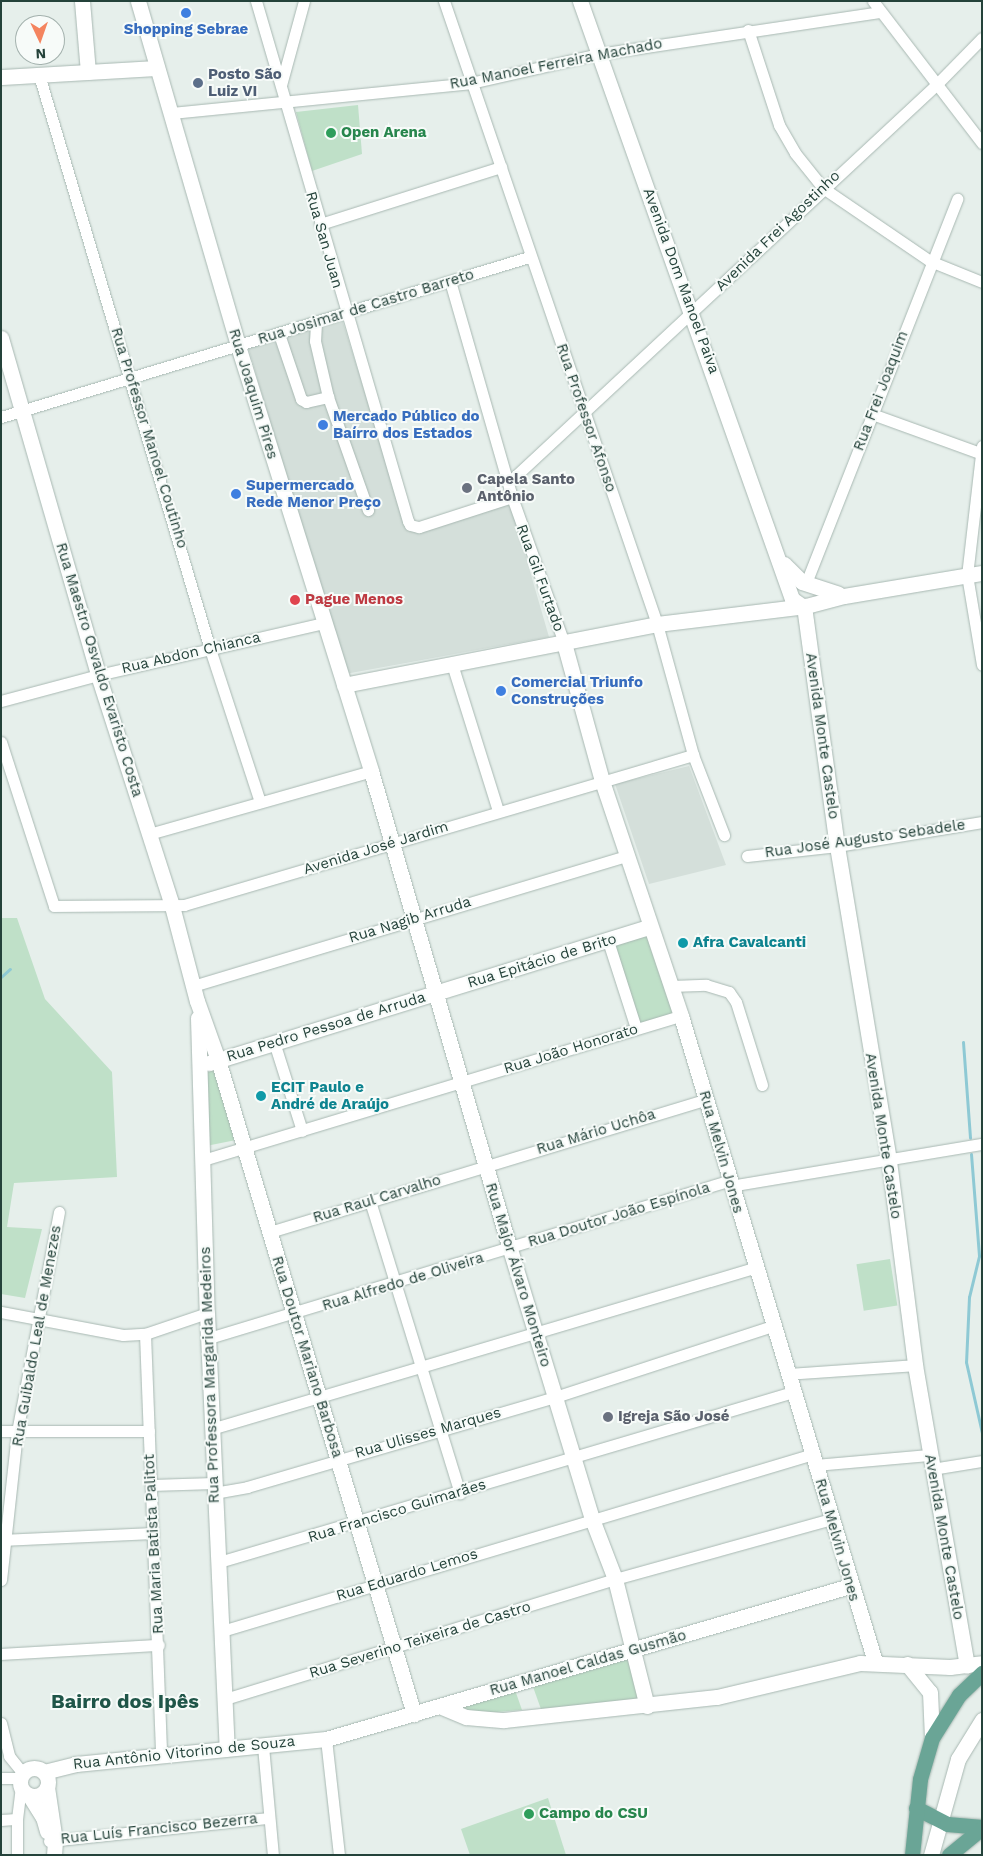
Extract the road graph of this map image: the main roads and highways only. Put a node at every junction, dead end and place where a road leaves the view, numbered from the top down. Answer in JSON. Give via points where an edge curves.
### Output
{"nodes":[{"id":1,"x":82,"y":1,"type":"edge"},
{"id":2,"x":138,"y":1,"type":"edge"},
{"id":3,"x":580,"y":1,"type":"edge"},
{"id":4,"x":157,"y":68,"type":"junction"},
{"id":5,"x":88,"y":72,"type":"junction"},
{"id":6,"x":1,"y":77,"type":"edge"},
{"id":7,"x":1,"y":338,"type":"edge"},
{"id":8,"x":974,"y":574,"type":"edge"},
{"id":9,"x":803,"y":594,"type":"junction"},
{"id":10,"x":564,"y":644,"type":"junction"},
{"id":11,"x":344,"y":685,"type":"junction"},
{"id":12,"x":389,"y":843,"type":"joint"},
{"id":13,"x":649,"y":927,"type":"junction"},
{"id":14,"x":434,"y":994,"type":"junction"},
{"id":15,"x":198,"y":1001,"type":"junction"},
{"id":16,"x":218,"y":1060,"type":"junction"},
{"id":17,"x":200,"y":1065,"type":"junction"},
{"id":18,"x":850,"y":1586,"type":"junction"},
{"id":19,"x":634,"y":1649,"type":"junction"},
{"id":20,"x":875,"y":1662,"type":"junction"},
{"id":21,"x":908,"y":1664,"type":"junction"},
{"id":22,"x":974,"y":1665,"type":"edge"},
{"id":23,"x":982,"y":1673,"type":"edge"},
{"id":24,"x":648,"y":1706,"type":"junction"},
{"id":25,"x":442,"y":1707,"type":"junction"},
{"id":26,"x":414,"y":1714,"type":"junction"},
{"id":27,"x":982,"y":1720,"type":"edge"},
{"id":28,"x":932,"y":1738,"type":"junction"},
{"id":29,"x":326,"y":1739,"type":"joint"},
{"id":30,"x":227,"y":1749,"type":"junction"},
{"id":31,"x":45,"y":1779,"type":"junction"},
{"id":32,"x":23,"y":1783,"type":"junction"},
{"id":33,"x":916,"y":1808,"type":"junction"},
{"id":34,"x":939,"y":1820,"type":"junction"},
{"id":35,"x":982,"y":1828,"type":"edge"},
{"id":36,"x":53,"y":1848,"type":"edge"},
{"id":37,"x":912,"y":1855,"type":"edge"},
{"id":38,"x":931,"y":1855,"type":"edge"},
{"id":39,"x":949,"y":1855,"type":"edge"}],
"edges":[{"from":1,"to":5,"type":"main road"},
{"from":2,"to":4,"type":"main road","name":"Rua Joaquim Pires"},
{"from":3,"to":9,"type":"main road","name":"Avenida Dom Manoel Paiva","via":[[781,561]]},
{"from":4,"to":5,"type":"main road"},
{"from":4,"to":11,"type":"main road","name":"Rua Joaquim Pires","via":[[238,346]]},
{"from":5,"to":6,"type":"main road"},
{"from":7,"to":15,"type":"main road","name":"Rua Maestro Osvaldo Evaristo Costa","via":[[98,675],[172,906]]},
{"from":8,"to":9,"type":"main road","via":[[844,596]]},
{"from":9,"to":10,"type":"main road","via":[[766,609],[656,624]]},
{"from":9,"to":22,"type":"main road","name":"Avenida Monte Castelo","via":[[837,846],[889,1161],[930,1462]]},
{"from":10,"to":11,"type":"main road"},
{"from":10,"to":13,"type":"main road","name":"Rua Melvin Jones","via":[[602,781]]},
{"from":11,"to":12,"type":"main road","name":"Rua Joaquim Pires"},
{"from":12,"to":14,"type":"main road","name":"Rua Major Álvaro Monteiro"},
{"from":13,"to":14,"type":"main road","name":"Rua Epitácio de Brito"},
{"from":13,"to":18,"type":"main road","name":"Rua Melvin Jones","via":[[707,1099],[729,1184]]},
{"from":14,"to":16,"type":"main road","name":"Rua Pedro Pessoa de Arruda"},
{"from":14,"to":19,"type":"main road","name":"Rua Major Álvaro Monteiro","via":[[592,1519],[616,1579]]},
{"from":15,"to":16,"type":"main road","name":"Rua Doutor Mariano Barbosa"},
{"from":15,"to":17,"type":"main road","name":"Rua Professora Margarida Medeiros"},
{"from":16,"to":17,"type":"main road","name":"Rua Pedro Pessoa de Arruda"},
{"from":16,"to":26,"type":"main road","name":"Rua Doutor Mariano Barbosa"},
{"from":17,"to":30,"type":"main road","name":"Rua Professora Margarida Medeiros","via":[[211,1429]]},
{"from":18,"to":19,"type":"main road","name":"Rua Manoel Caldas Gusmão"},
{"from":18,"to":20,"type":"main road","name":"Rua Melvin Jones"},
{"from":19,"to":24,"type":"main road","name":"Rua Major Álvaro Monteiro"},
{"from":19,"to":25,"type":"main road","name":"Rua Manoel Caldas Gusmão"},
{"from":20,"to":21,"type":"main road"},
{"from":20,"to":24,"type":"main road","via":[[842,1665],[744,1693]]},
{"from":21,"to":22,"type":"main road"},
{"from":21,"to":28,"type":"main road","via":[[930,1692]]},
{"from":23,"to":28,"type":"main road","via":[[959,1695]]},
{"from":24,"to":25,"type":"main road","via":[[489,1720],[466,1717]]},
{"from":25,"to":26,"type":"main road","name":"Rua Manoel Caldas Gusmão"},
{"from":26,"to":29,"type":"main road","name":"Rua Manoel Caldas Gusmão"},
{"from":27,"to":34,"type":"main road","via":[[962,1750]]},
{"from":28,"to":33,"type":"main road"},
{"from":29,"to":30,"type":"main road","name":"Rua Antônio Vitorino de Souza"},
{"from":30,"to":31,"type":"main road","name":"Rua Antônio Vitorino de Souza","via":[[63,1765]]},
{"from":31,"to":32,"type":"main road","via":[[33,1768]]},
{"from":31,"to":32,"type":"main road","via":[[40,1794]]},
{"from":31,"to":36,"type":"main road"},
{"from":32,"to":36,"type":"main road","via":[[43,1817]]},
{"from":33,"to":34,"type":"main road"},
{"from":33,"to":37,"type":"main road"},
{"from":34,"to":35,"type":"main road","via":[[957,1826]]},
{"from":34,"to":38,"type":"main road"},
{"from":35,"to":39,"type":"main road"}]}
